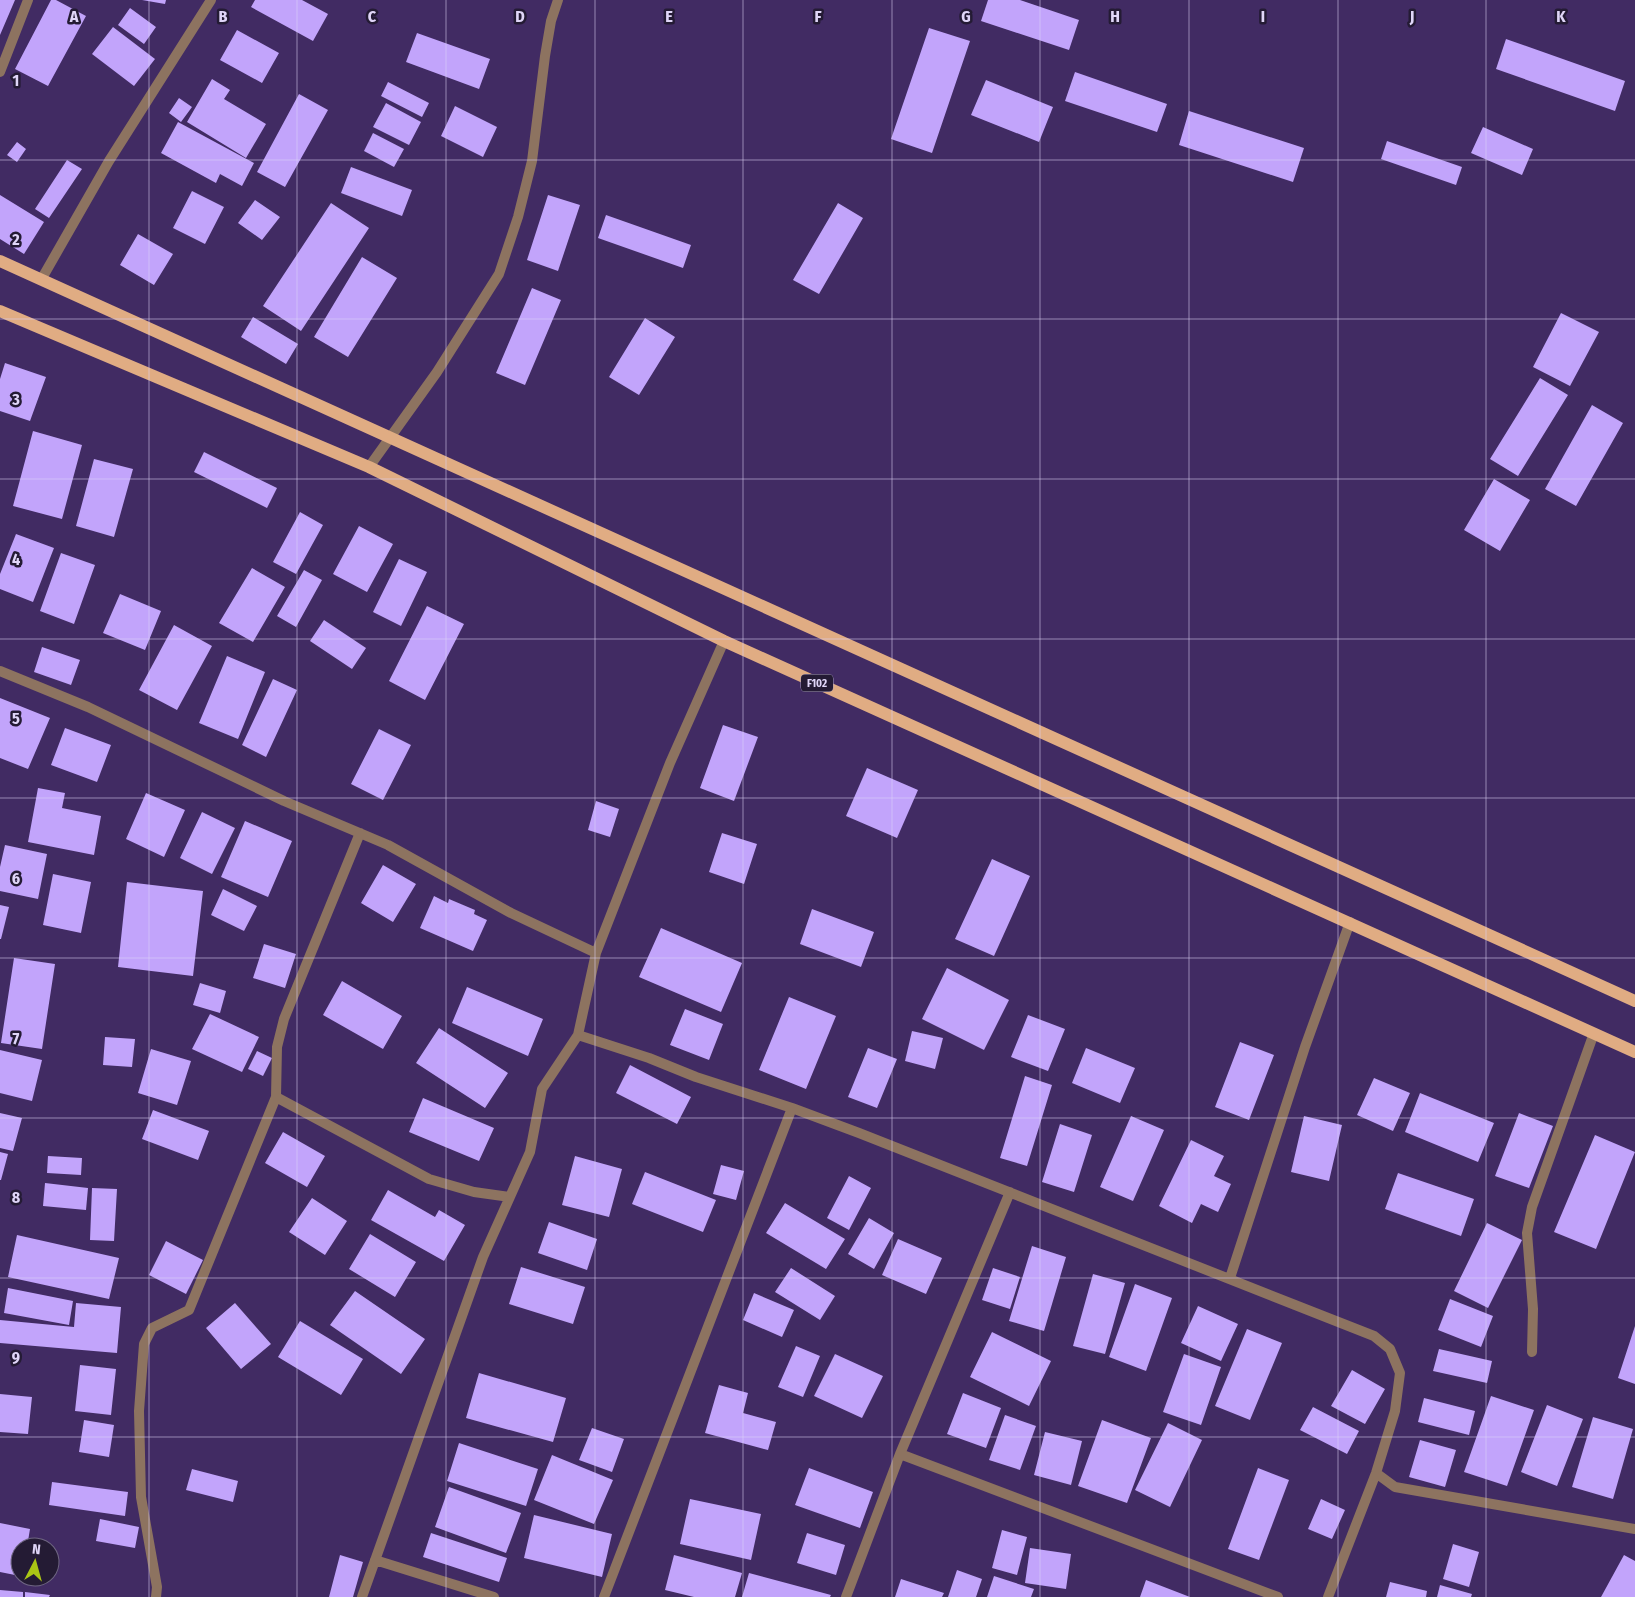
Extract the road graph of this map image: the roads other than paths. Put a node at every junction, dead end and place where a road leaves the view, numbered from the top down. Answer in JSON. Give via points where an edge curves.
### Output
{"nodes":[{"id":1,"x":28,"y":0,"type":"edge"},
{"id":2,"x":211,"y":0,"type":"edge"},
{"id":3,"x":558,"y":0,"type":"edge"},
{"id":4,"x":0,"y":72,"type":"edge"},
{"id":5,"x":0,"y":262,"type":"edge"},
{"id":6,"x":40,"y":280,"type":"junction"},
{"id":7,"x":0,"y":311,"type":"edge"},
{"id":8,"x":392,"y":438,"type":"junction"},
{"id":9,"x":369,"y":467,"type":"junction"},
{"id":10,"x":724,"y":641,"type":"junction"},
{"id":11,"x":0,"y":671,"type":"edge"},
{"id":12,"x":360,"y":833,"type":"junction"},
{"id":13,"x":1350,"y":922,"type":"junction"},
{"id":14,"x":596,"y":952,"type":"junction"},
{"id":15,"x":1635,"y":1001,"type":"edge"},
{"id":16,"x":1594,"y":1033,"type":"junction"},
{"id":17,"x":578,"y":1035,"type":"junction"},
{"id":18,"x":1635,"y":1052,"type":"edge"},
{"id":19,"x":276,"y":1097,"type":"junction"},
{"id":20,"x":792,"y":1108,"type":"junction"},
{"id":21,"x":1010,"y":1192,"type":"junction"},
{"id":22,"x":510,"y":1197,"type":"junction"},
{"id":23,"x":1230,"y":1278,"type":"junction"},
{"id":24,"x":1532,"y":1352,"type":"dead end"},
{"id":25,"x":900,"y":1454,"type":"junction"},
{"id":26,"x":1376,"y":1473,"type":"junction"},
{"id":27,"x":1635,"y":1530,"type":"edge"},
{"id":28,"x":375,"y":1560,"type":"junction"},
{"id":29,"x":156,"y":1597,"type":"edge"},
{"id":30,"x":362,"y":1597,"type":"edge"},
{"id":31,"x":494,"y":1597,"type":"edge"},
{"id":32,"x":604,"y":1597,"type":"edge"},
{"id":33,"x":846,"y":1597,"type":"edge"},
{"id":34,"x":1278,"y":1597,"type":"edge"},
{"id":35,"x":1328,"y":1597,"type":"edge"}],
"edges":[{"from":1,"to":4,"type":"street"},
{"from":2,"to":6,"type":"street","via":[[109,161]]},
{"from":3,"to":8,"type":"street","via":[[545,56],[532,161],[518,218],[499,274]]},
{"from":5,"to":6,"type":"main road"},
{"from":6,"to":8,"type":"main road"},
{"from":7,"to":9,"type":"main road","number":"F102"},
{"from":8,"to":9,"type":"street"},
{"from":8,"to":15,"type":"main road"},
{"from":9,"to":10,"type":"main road","number":"F102"},
{"from":10,"to":13,"type":"main road","number":"F102"},
{"from":10,"to":14,"type":"street","via":[[670,763]]},
{"from":11,"to":12,"type":"street","via":[[88,707],[284,801]]},
{"from":12,"to":14,"type":"street","via":[[510,913]]},
{"from":12,"to":19,"type":"street","via":[[284,1019],[277,1047]]},
{"from":13,"to":16,"type":"main road","number":"F102"},
{"from":13,"to":23,"type":"street","via":[[1305,1047]]},
{"from":14,"to":17,"type":"street"},
{"from":16,"to":18,"type":"main road","number":"F102"},
{"from":16,"to":24,"type":"street","via":[[1532,1207],[1527,1232],[1533,1308]]},
{"from":17,"to":20,"type":"street"},
{"from":17,"to":22,"type":"street","via":[[542,1089],[530,1152]]},
{"from":19,"to":22,"type":"street","via":[[429,1179],[474,1192]]},
{"from":19,"to":29,"type":"street","via":[[189,1310],[152,1328],[144,1344],[139,1411],[140,1496],[157,1587]]},
{"from":20,"to":21,"type":"street"},
{"from":20,"to":32,"type":"street"},
{"from":21,"to":23,"type":"street"},
{"from":21,"to":25,"type":"street"},
{"from":22,"to":28,"type":"street","via":[[483,1257]]},
{"from":23,"to":26,"type":"street","via":[[1374,1336],[1390,1348],[1400,1373],[1395,1411]]},
{"from":25,"to":33,"type":"street"},
{"from":25,"to":34,"type":"street"},
{"from":26,"to":27,"type":"street","via":[[1394,1487]]},
{"from":26,"to":35,"type":"street"},
{"from":28,"to":30,"type":"street"},
{"from":28,"to":31,"type":"street"}]}
